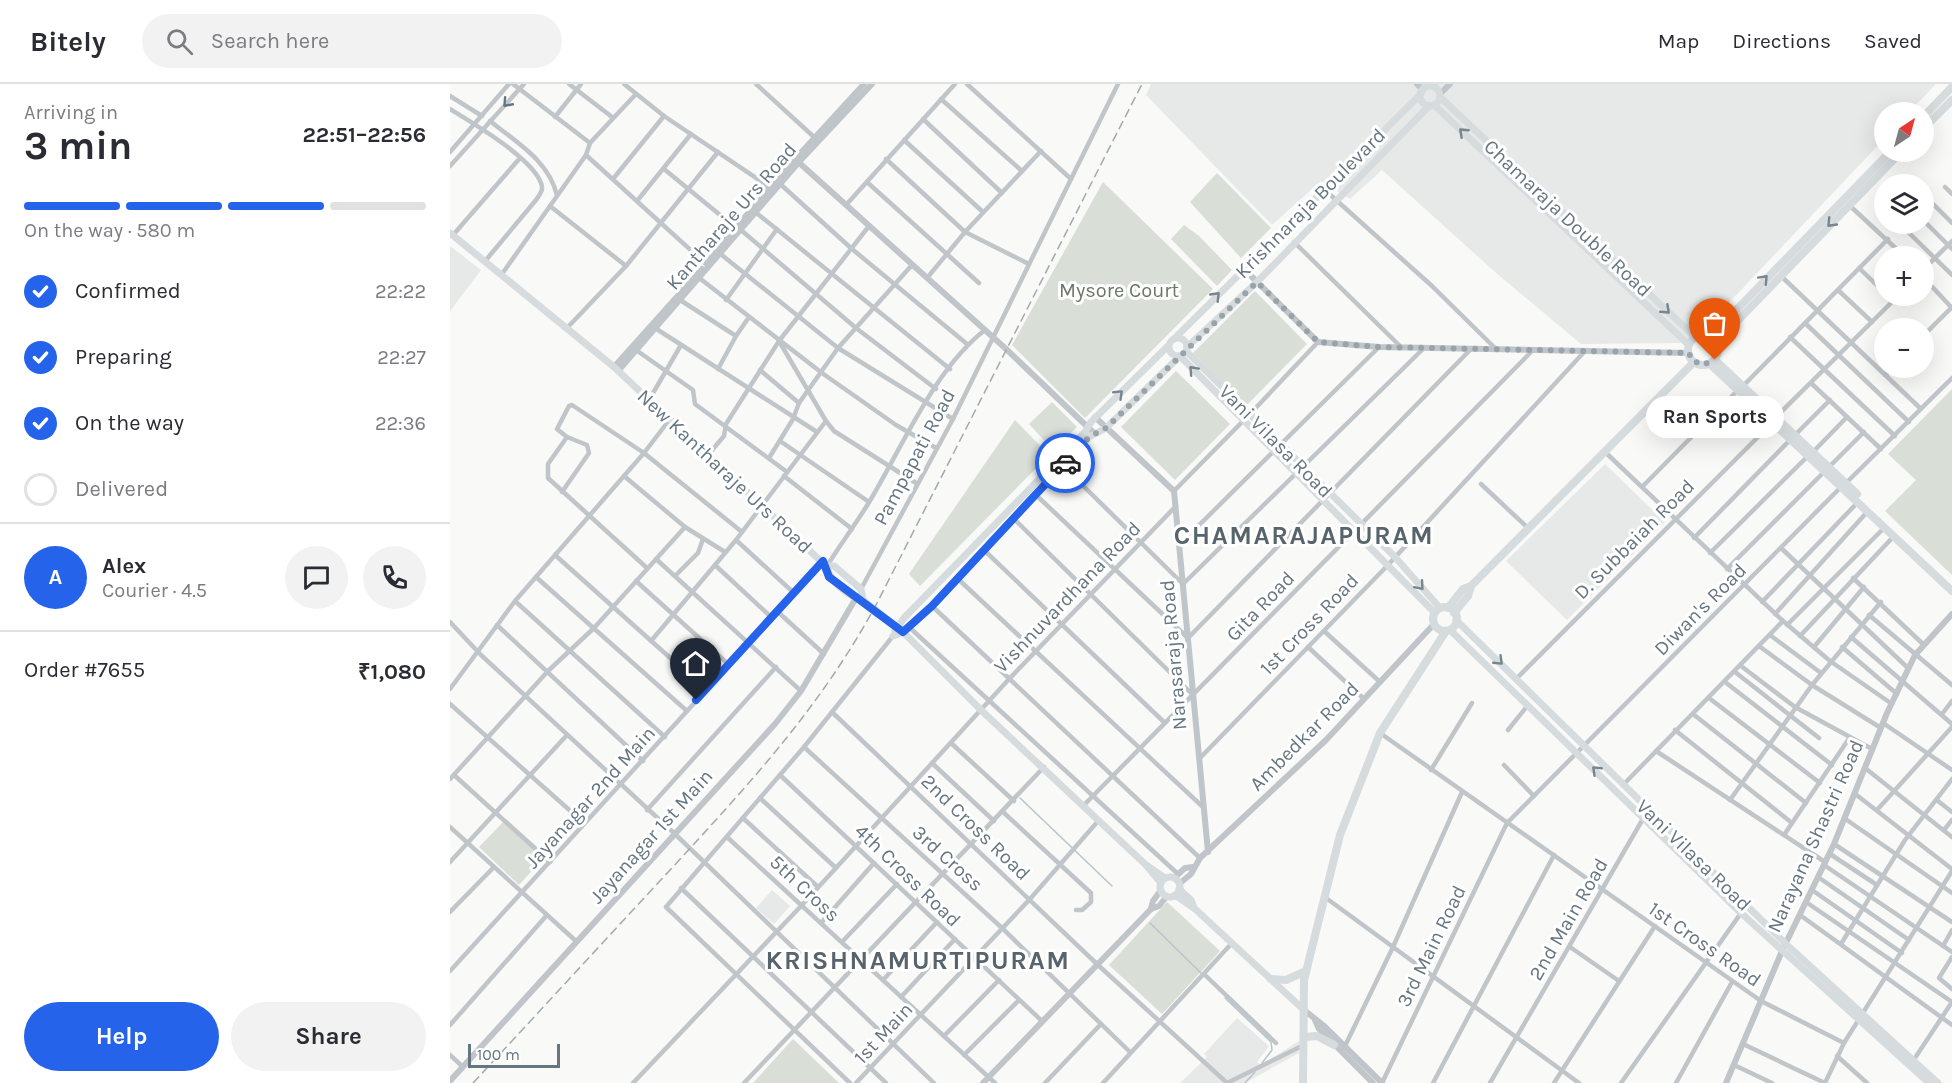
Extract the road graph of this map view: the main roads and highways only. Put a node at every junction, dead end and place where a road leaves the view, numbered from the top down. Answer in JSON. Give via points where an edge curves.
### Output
{"nodes":[{"id":1,"x":1952,"y":87,"type":"edge"},
{"id":2,"x":1424,"y":88,"type":"edge"},
{"id":3,"x":1440,"y":95,"type":"junction"},
{"id":4,"x":1952,"y":100,"type":"edge"},
{"id":5,"x":1431,"y":105,"type":"junction"},
{"id":6,"x":1934,"y":106,"type":"edge"},
{"id":7,"x":1934,"y":118,"type":"edge"},
{"id":8,"x":1881,"y":162,"type":"edge"},
{"id":9,"x":1891,"y":162,"type":"edge"},
{"id":10,"x":451,"y":234,"type":"edge"},
{"id":11,"x":1176,"y":338,"type":"junction"},
{"id":12,"x":1696,"y":338,"type":"junction"},
{"id":13,"x":1713,"y":340,"type":"junction"},
{"id":14,"x":1168,"y":346,"type":"junction"},
{"id":15,"x":1689,"y":349,"type":"junction"},
{"id":16,"x":1185,"y":352,"type":"junction"},
{"id":17,"x":1694,"y":362,"type":"junction"},
{"id":18,"x":1712,"y":362,"type":"junction"},
{"id":19,"x":1844,"y":485,"type":"junction"},
{"id":20,"x":824,"y":564,"type":"junction"},
{"id":21,"x":1952,"y":584,"type":"edge"},
{"id":22,"x":1952,"y":591,"type":"edge"},
{"id":23,"x":860,"y":599,"type":"junction"},
{"id":24,"x":1447,"y":613,"type":"junction"},
{"id":25,"x":897,"y":627,"type":"junction"},
{"id":26,"x":906,"y":630,"type":"junction"},
{"id":27,"x":1448,"y":630,"type":"junction"},
{"id":28,"x":1162,"y":884,"type":"junction"},
{"id":29,"x":1176,"y":886,"type":"junction"},
{"id":30,"x":1784,"y":948,"type":"junction"},
{"id":31,"x":1306,"y":971,"type":"junction"},
{"id":32,"x":1270,"y":980,"type":"junction"},
{"id":33,"x":1304,"y":1010,"type":"junction"},
{"id":34,"x":1860,"y":1017,"type":"junction"},
{"id":35,"x":1305,"y":1041,"type":"junction"},
{"id":36,"x":1334,"y":1045,"type":"road end"},
{"id":37,"x":1303,"y":1083,"type":"edge"},
{"id":38,"x":1929,"y":1083,"type":"edge"},
{"id":39,"x":1938,"y":1083,"type":"edge"}],
"edges":[{"from":1,"to":6,"type":"main road"},
{"from":2,"to":3,"type":"main road","name":"Chamaraja Double Road","via":[[1434,87]]},
{"from":2,"to":5,"type":"main road","name":"Chamaraja Double Road","via":[[1423,103]]},
{"from":11,"to":2,"type":"main road","name":"Krishnaraja Boulevard","one_way":true},
{"from":3,"to":5,"type":"main road","name":"Krishnaraja Boulevard"},
{"from":3,"to":12,"type":"main road","name":"Chamaraja Double Road","one_way":true},
{"from":4,"to":7,"type":"main road"},
{"from":15,"to":5,"type":"main road","name":"Chamaraja Double Road","one_way":true},
{"from":5,"to":16,"type":"main road","name":"Krishnaraja Boulevard"},
{"from":13,"to":8,"type":"main road","one_way":true},
{"from":9,"to":13,"type":"main road","one_way":true},
{"from":10,"to":20,"type":"main road","name":"New Kantharaje Urs Road","via":[[616,369]]},
{"from":11,"to":14,"type":"main road","name":"Krishnaraja Boulevard"},
{"from":11,"to":16,"type":"main road","via":[[1184,341]]},
{"from":12,"to":13,"type":"main road"},
{"from":12,"to":15,"type":"main road"},
{"from":13,"to":18,"type":"main road","via":[[1718,352]]},
{"from":14,"to":16,"type":"main road","via":[[1172,354]]},
{"from":25,"to":14,"type":"main road","one_way":true,"via":[[1095,417]]},
{"from":15,"to":17,"type":"main road"},
{"from":16,"to":24,"type":"main road","name":"Vani Vilasa Road","one_way":true},
{"from":24,"to":16,"type":"main road","name":"Vani Vilasa Road","one_way":true,"via":[[1388,565],[1242,421]]},
{"from":16,"to":26,"type":"main road","name":"Krishnaraja Boulevard","via":[[1106,428],[1089,437]]},
{"from":17,"to":18,"type":"main road"},
{"from":17,"to":24,"type":"main road","via":[[1472,586],[1463,589]]},
{"from":18,"to":19,"type":"main road"},
{"from":19,"to":21,"type":"main road"},
{"from":19,"to":22,"type":"main road"},
{"from":20,"to":23,"type":"main road","via":[[829,577]]},
{"from":20,"to":23,"type":"main road","name":"New Kantharaje Urs Road","via":[[834,566],[861,590]]},
{"from":23,"to":25,"type":"main road"},
{"from":24,"to":27,"type":"main road"},
{"from":24,"to":27,"type":"main road","via":[[1434,624],[1439,630]]},
{"from":24,"to":30,"type":"main road","name":"Vani Vilasa Road","one_way":true,"via":[[1517,678]]},
{"from":25,"to":26,"type":"main road"},
{"from":25,"to":26,"type":"main road","name":"Krishnaraja Boulevard","via":[[893,636]]},
{"from":26,"to":28,"type":"main road","via":[[982,711]]},
{"from":30,"to":27,"type":"main road","name":"Vani Vilasa Road","one_way":true,"via":[[1741,912]]},
{"from":27,"to":31,"type":"main road","via":[[1380,733],[1341,835]]},
{"from":28,"to":29,"type":"main road"},
{"from":28,"to":29,"type":"main road"},
{"from":29,"to":32,"type":"main road"},
{"from":30,"to":34,"type":"main road","name":"Vani Vilasa Road"},
{"from":31,"to":32,"type":"main road","via":[[1286,980]]},
{"from":31,"to":33,"type":"main road"},
{"from":32,"to":33,"type":"main road"},
{"from":33,"to":35,"type":"main road"},
{"from":34,"to":38,"type":"main road","name":"Vani Vilasa Road"},
{"from":34,"to":39,"type":"main road","name":"Vani Vilasa Road"},
{"from":35,"to":36,"type":"main road","via":[[1317,1036]]},
{"from":35,"to":37,"type":"main road"}]}
